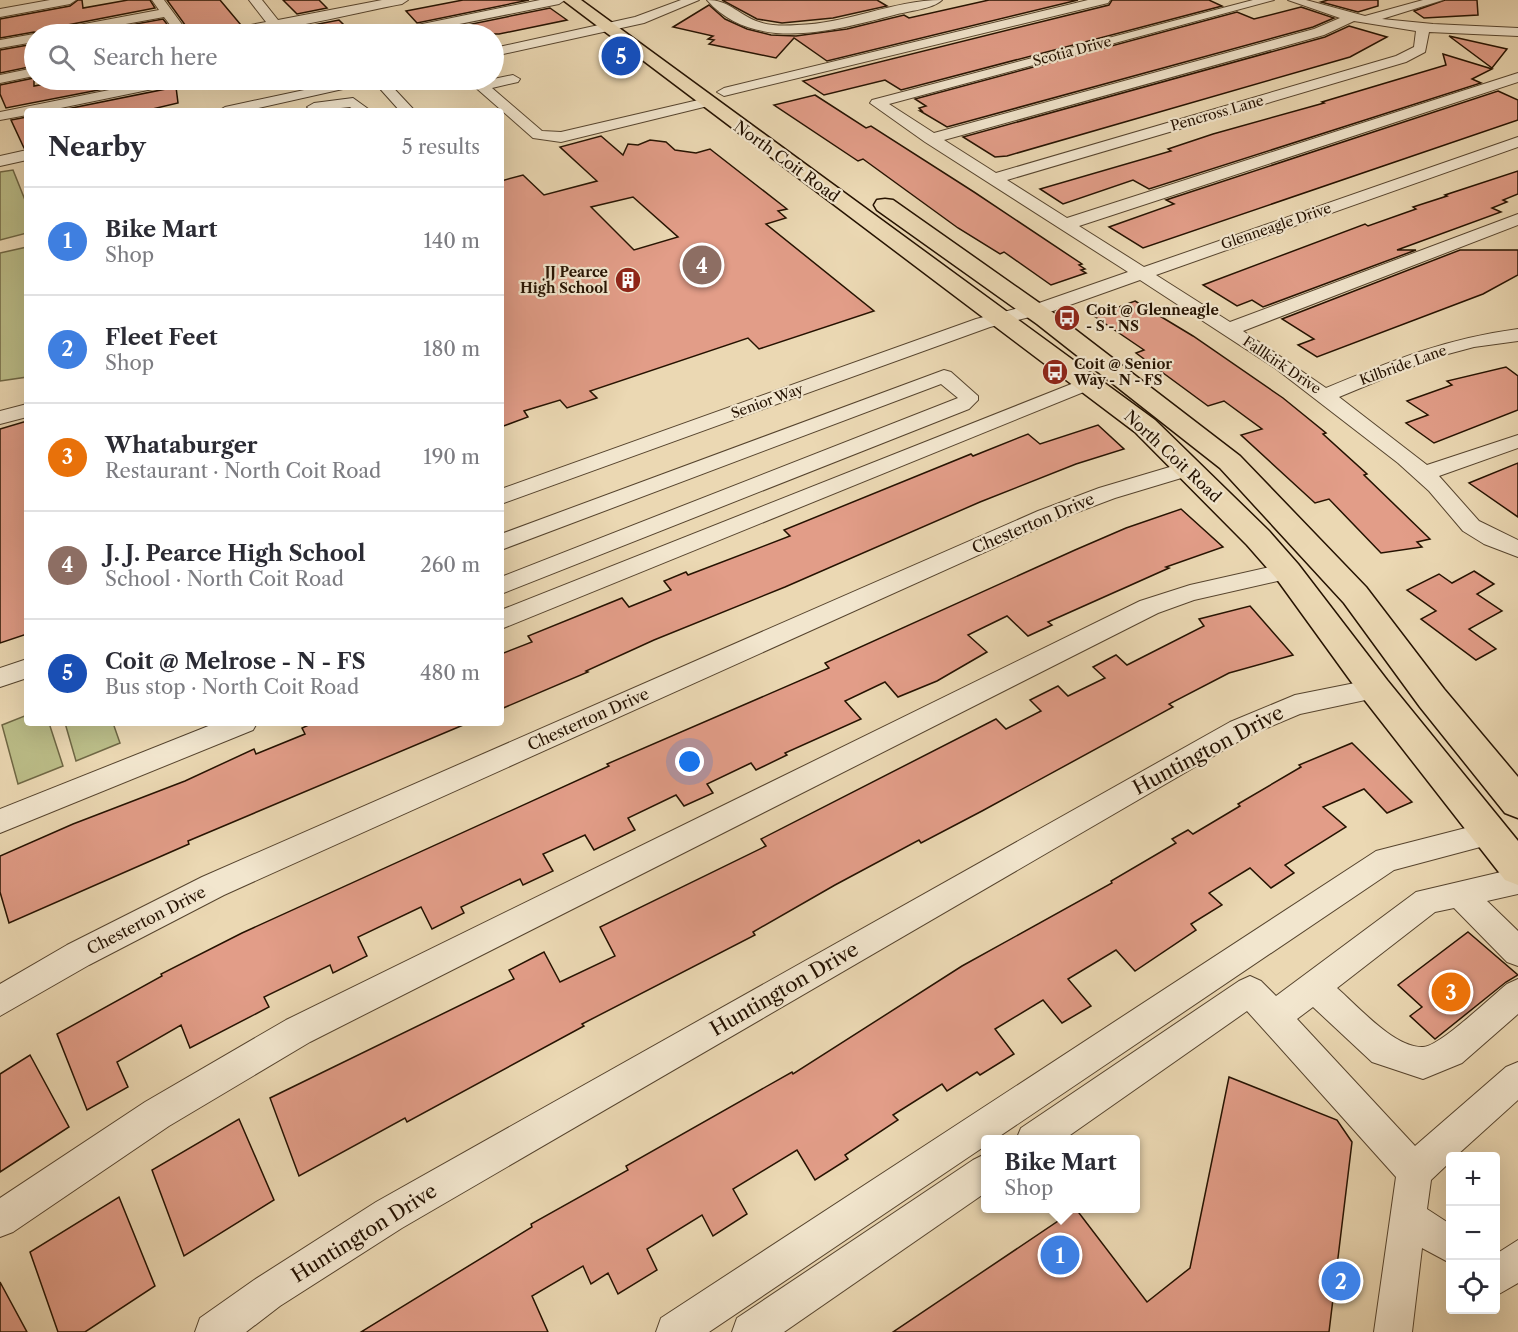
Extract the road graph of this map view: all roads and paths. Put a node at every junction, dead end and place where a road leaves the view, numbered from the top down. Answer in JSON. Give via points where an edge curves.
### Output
{"nodes":[{"id":1,"x":70,"y":0,"type":"edge"},
{"id":2,"x":158,"y":0,"type":"edge"},
{"id":3,"x":255,"y":0,"type":"edge"},
{"id":4,"x":402,"y":0,"type":"edge"},
{"id":5,"x":559,"y":0,"type":"edge"},
{"id":6,"x":572,"y":0,"type":"edge"},
{"id":7,"x":595,"y":0,"type":"edge"},
{"id":8,"x":693,"y":0,"type":"edge"},
{"id":9,"x":713,"y":0,"type":"edge"},
{"id":10,"x":936,"y":0,"type":"edge"},
{"id":11,"x":1104,"y":0,"type":"edge"},
{"id":12,"x":1268,"y":0,"type":"edge"},
{"id":13,"x":1293,"y":0,"type":"edge"},
{"id":14,"x":1437,"y":0,"type":"edge"},
{"id":15,"x":0,"y":13,"type":"edge"},
{"id":16,"x":166,"y":13,"type":"junction"},
{"id":17,"x":1356,"y":19,"type":"junction"},
{"id":18,"x":106,"y":24,"type":"edge"},
{"id":19,"x":175,"y":24,"type":"edge"},
{"id":20,"x":274,"y":24,"type":"edge"},
{"id":21,"x":280,"y":24,"type":"edge"},
{"id":22,"x":442,"y":24,"type":"edge"},
{"id":23,"x":617,"y":25,"type":"junction"},
{"id":24,"x":1423,"y":29,"type":"junction"},
{"id":25,"x":1512,"y":32,"type":"edge"},
{"id":26,"x":24,"y":40,"type":"edge"},
{"id":27,"x":0,"y":44,"type":"edge"},
{"id":28,"x":1518,"y":44,"type":"edge"},
{"id":29,"x":504,"y":50,"type":"edge"},
{"id":30,"x":24,"y":74,"type":"edge"},
{"id":31,"x":1518,"y":77,"type":"edge"},
{"id":32,"x":0,"y":79,"type":"edge"},
{"id":33,"x":513,"y":79,"type":"dead end"},
{"id":34,"x":504,"y":80,"type":"edge"},
{"id":35,"x":128,"y":90,"type":"edge"},
{"id":36,"x":323,"y":90,"type":"edge"},
{"id":37,"x":388,"y":90,"type":"edge"},
{"id":38,"x":486,"y":90,"type":"edge"},
{"id":39,"x":715,"y":97,"type":"junction"},
{"id":40,"x":877,"y":103,"type":"joint"},
{"id":41,"x":39,"y":108,"type":"edge"},
{"id":42,"x":242,"y":108,"type":"edge"},
{"id":43,"x":309,"y":108,"type":"edge"},
{"id":44,"x":360,"y":108,"type":"edge"},
{"id":45,"x":405,"y":108,"type":"edge"},
{"id":46,"x":24,"y":111,"type":"edge"},
{"id":47,"x":0,"y":116,"type":"edge"},
{"id":48,"x":930,"y":139,"type":"junction"},
{"id":49,"x":1518,"y":142,"type":"edge"},
{"id":50,"x":811,"y":152,"type":"dead end"},
{"id":51,"x":24,"y":156,"type":"edge"},
{"id":52,"x":0,"y":161,"type":"edge"},
{"id":53,"x":992,"y":179,"type":"junction"},
{"id":54,"x":868,"y":193,"type":"dead end"},
{"id":55,"x":1518,"y":219,"type":"edge"},
{"id":56,"x":1064,"y":225,"type":"junction"},
{"id":57,"x":1142,"y":273,"type":"junction"},
{"id":58,"x":1034,"y":310,"type":"junction"},
{"id":59,"x":1002,"y":318,"type":"junction"},
{"id":60,"x":1230,"y":329,"type":"junction"},
{"id":61,"x":1518,"y":334,"type":"edge"},
{"id":62,"x":910,"y":349,"type":"junction"},
{"id":63,"x":944,"y":376,"type":"junction"},
{"id":64,"x":1089,"y":383,"type":"junction"},
{"id":65,"x":1326,"y":394,"type":"junction"},
{"id":66,"x":24,"y":411,"type":"edge"},
{"id":67,"x":0,"y":418,"type":"edge"},
{"id":68,"x":1518,"y":441,"type":"edge"},
{"id":69,"x":1190,"y":468,"type":"junction"},
{"id":70,"x":1424,"y":474,"type":"junction"},
{"id":71,"x":504,"y":496,"type":"edge"},
{"id":72,"x":504,"y":541,"type":"edge"},
{"id":73,"x":1518,"y":549,"type":"edge"},
{"id":74,"x":1287,"y":571,"type":"junction"},
{"id":75,"x":504,"y":583,"type":"edge"},
{"id":76,"x":504,"y":619,"type":"edge"},
{"id":77,"x":24,"y":669,"type":"edge"},
{"id":78,"x":0,"y":678,"type":"edge"},
{"id":79,"x":1375,"y":689,"type":"junction"},
{"id":80,"x":237,"y":726,"type":"edge"},
{"id":81,"x":1518,"y":803,"type":"edge"},
{"id":82,"x":0,"y":821,"type":"edge"},
{"id":83,"x":1489,"y":834,"type":"junction"},
{"id":84,"x":1518,"y":869,"type":"edge"},
{"id":85,"x":1518,"y":881,"type":"edge"},
{"id":86,"x":1460,"y":894,"type":"junction"},
{"id":87,"x":1518,"y":952,"type":"edge"},
{"id":88,"x":1314,"y":987,"type":"junction"},
{"id":89,"x":1518,"y":994,"type":"edge"},
{"id":90,"x":0,"y":1001,"type":"edge"},
{"id":91,"x":1274,"y":1017,"type":"junction"},
{"id":92,"x":1518,"y":1078,"type":"edge"},
{"id":93,"x":1040,"y":1135,"type":"edge"},
{"id":94,"x":1414,"y":1171,"type":"junction"},
{"id":95,"x":981,"y":1175,"type":"edge"},
{"id":96,"x":1407,"y":1217,"type":"junction"},
{"id":97,"x":0,"y":1219,"type":"edge"},
{"id":98,"x":1446,"y":1242,"type":"edge"},
{"id":99,"x":1518,"y":1259,"type":"edge"},
{"id":100,"x":1500,"y":1274,"type":"edge"},
{"id":101,"x":214,"y":1332,"type":"edge"},
{"id":102,"x":675,"y":1332,"type":"edge"},
{"id":103,"x":751,"y":1332,"type":"edge"},
{"id":104,"x":1393,"y":1332,"type":"edge"}],
"edges":[{"from":1,"to":15,"type":"street"},
{"from":2,"to":16,"type":"street"},
{"from":3,"to":20,"type":"street"},
{"from":4,"to":21,"type":"street"},
{"from":5,"to":22,"type":"street"},
{"from":6,"to":23,"type":"main road","name":"North Coit Road"},
{"from":7,"to":23,"type":"main road","name":"North Coit Road"},
{"from":8,"to":23,"type":"street"},
{"from":9,"to":10,"type":"street","via":[[759,27],[796,30]]},
{"from":11,"to":39,"type":"street"},
{"from":12,"to":40,"type":"street","name":"Scotia Drive"},
{"from":13,"to":17,"type":"street"},
{"from":14,"to":17,"type":"street"},
{"from":16,"to":18,"type":"street"},
{"from":16,"to":19,"type":"street"},
{"from":17,"to":24,"type":"street"},
{"from":17,"to":48,"type":"street"},
{"from":23,"to":29,"type":"street"},
{"from":23,"to":39,"type":"main road","name":"North Coit Road"},
{"from":24,"to":25,"type":"street"},
{"from":24,"to":53,"type":"street","name":"Pencross Lane","via":[[1420,49],[1401,59]]},
{"from":25,"to":28,"type":"street"},
{"from":26,"to":27,"type":"street"},
{"from":30,"to":32,"type":"street"},
{"from":31,"to":56,"type":"street"},
{"from":33,"to":34,"type":"street"},
{"from":35,"to":41,"type":"street"},
{"from":36,"to":42,"type":"street"},
{"from":37,"to":45,"type":"street"},
{"from":38,"to":39,"type":"street","via":[[538,135],[545,136],[561,136]]},
{"from":39,"to":50,"type":"main road","name":"North Coit Road"},
{"from":39,"to":59,"type":"main road","name":"North Coit Road"},
{"from":40,"to":48,"type":"street","name":"Fallkirk Drive"},
{"from":43,"to":44,"type":"street","via":[[353,102]]},
{"from":46,"to":47,"type":"street"},
{"from":48,"to":53,"type":"street","name":"Fallkirk Drive"},
{"from":49,"to":57,"type":"street","name":"Glenneagle Drive"},
{"from":51,"to":52,"type":"street"},
{"from":53,"to":56,"type":"street","name":"Fallkirk Drive"},
{"from":54,"to":58,"type":"main road","name":"North Coit Road"},
{"from":55,"to":60,"type":"street"},
{"from":56,"to":57,"type":"street","name":"Fallkirk Drive"},
{"from":57,"to":58,"type":"street","name":"Glenneagle Drive"},
{"from":57,"to":60,"type":"street","name":"Fallkirk Drive"},
{"from":58,"to":59,"type":"street","name":"Senior Way"},
{"from":58,"to":81,"type":"main road","name":"North Coit Road","via":[[1230,462],[1354,595]]},
{"from":59,"to":62,"type":"street","name":"Senior Way"},
{"from":59,"to":64,"type":"main road","name":"North Coit Road"},
{"from":60,"to":65,"type":"street","name":"Fallkirk Drive"},
{"from":61,"to":65,"type":"street","name":"Kilbride Lane","via":[[1426,354]]},
{"from":62,"to":63,"type":"street"},
{"from":62,"to":71,"type":"street","name":"Senior Way"},
{"from":63,"to":72,"type":"street"},
{"from":63,"to":75,"type":"street","via":[[968,396],[962,405]]},
{"from":64,"to":69,"type":"main road","name":"North Coit Road","via":[[1145,426]]},
{"from":64,"to":76,"type":"street"},
{"from":65,"to":70,"type":"street","name":"Fallkirk Drive"},
{"from":66,"to":67,"type":"street"},
{"from":68,"to":70,"type":"street"},
{"from":69,"to":74,"type":"main road","name":"North Coit Road"},
{"from":69,"to":90,"type":"street","name":"Chesterton Drive","via":[[1046,516],[213,886],[78,955]]},
{"from":70,"to":73,"type":"street","name":"Fallkirk Drive","via":[[1471,526]]},
{"from":74,"to":79,"type":"main road","name":"North Coit Road"},
{"from":74,"to":97,"type":"street","via":[[1190,593],[1149,607],[298,1031],[157,1114]]},
{"from":77,"to":78,"type":"street"},
{"from":79,"to":83,"type":"main road","name":"North Coit Road"},
{"from":79,"to":101,"type":"street","name":"Huntington Drive","via":[[1295,705],[1239,729],[389,1215]]},
{"from":80,"to":82,"type":"street"},
{"from":83,"to":84,"type":"main road","name":"North Coit Road"},
{"from":83,"to":102,"type":"street","via":[[1386,860]]},
{"from":85,"to":86,"type":"street"},
{"from":86,"to":87,"type":"street"},
{"from":86,"to":88,"type":"street","via":[[1427,901]]},
{"from":88,"to":89,"type":"street","via":[[1384,1051],[1423,1063],[1450,1052]]},
{"from":88,"to":91,"type":"street"},
{"from":91,"to":93,"type":"street","via":[[1250,991]]},
{"from":91,"to":94,"type":"street"},
{"from":92,"to":94,"type":"street"},
{"from":94,"to":96,"type":"street"},
{"from":95,"to":103,"type":"street"},
{"from":96,"to":98,"type":"street"},
{"from":96,"to":104,"type":"street"},
{"from":99,"to":100,"type":"street"}]}
